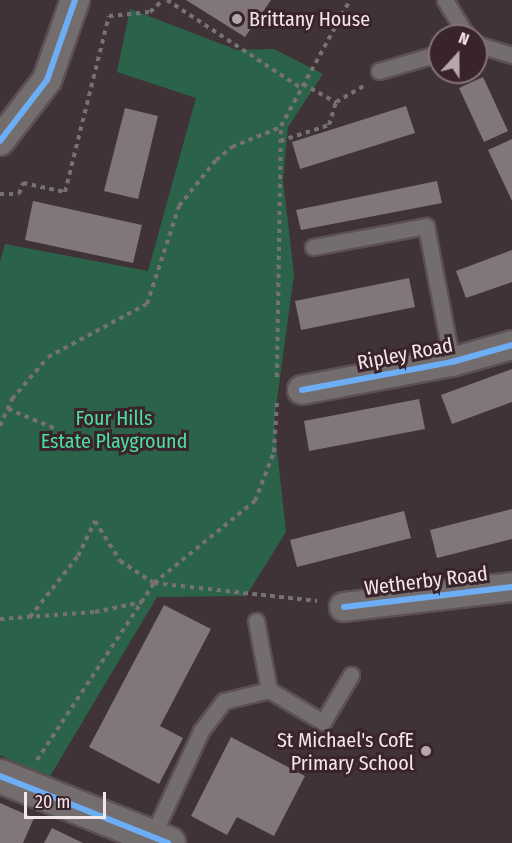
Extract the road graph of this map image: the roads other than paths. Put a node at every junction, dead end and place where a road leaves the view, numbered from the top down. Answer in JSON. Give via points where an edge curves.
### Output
{"nodes":[{"id":1,"x":75,"y":0,"type":"edge"},
{"id":2,"x":446,"y":0,"type":"edge"},
{"id":3,"x":459,"y":24,"type":"edge"},
{"id":4,"x":488,"y":48,"type":"edge"},
{"id":5,"x":512,"y":55,"type":"edge"},
{"id":6,"x":428,"y":57,"type":"edge"},
{"id":7,"x":379,"y":71,"type":"road end"},
{"id":8,"x":0,"y":141,"type":"edge"},
{"id":9,"x":313,"y":247,"type":"dead end"},
{"id":10,"x":512,"y":345,"type":"edge"},
{"id":11,"x":453,"y":362,"type":"junction"},
{"id":12,"x":302,"y":390,"type":"dead end"},
{"id":13,"x":512,"y":587,"type":"edge"},
{"id":14,"x":345,"y":607,"type":"road end"},
{"id":15,"x":256,"y":621,"type":"dead end"},
{"id":16,"x":351,"y":675,"type":"dead end"},
{"id":17,"x":269,"y":690,"type":"junction"},
{"id":18,"x":10,"y":781,"type":"edge"},
{"id":19,"x":160,"y":839,"type":"edge"}],
"edges":[{"from":1,"to":8,"type":"street","via":[[46,80]]},
{"from":2,"to":3,"type":"lane"},
{"from":4,"to":5,"type":"lane"},
{"from":6,"to":7,"type":"lane"},
{"from":9,"to":11,"type":"lane","via":[[426,226]]},
{"from":10,"to":11,"type":"street","name":"Ripley Road"},
{"from":11,"to":12,"type":"street","name":"Ripley Road"},
{"from":13,"to":14,"type":"street","name":"Wetherby Road"},
{"from":15,"to":17,"type":"lane"},
{"from":16,"to":17,"type":"lane","via":[[323,722]]},
{"from":17,"to":19,"type":"lane","via":[[224,701],[201,731]]},
{"from":18,"to":19,"type":"street"}]}
